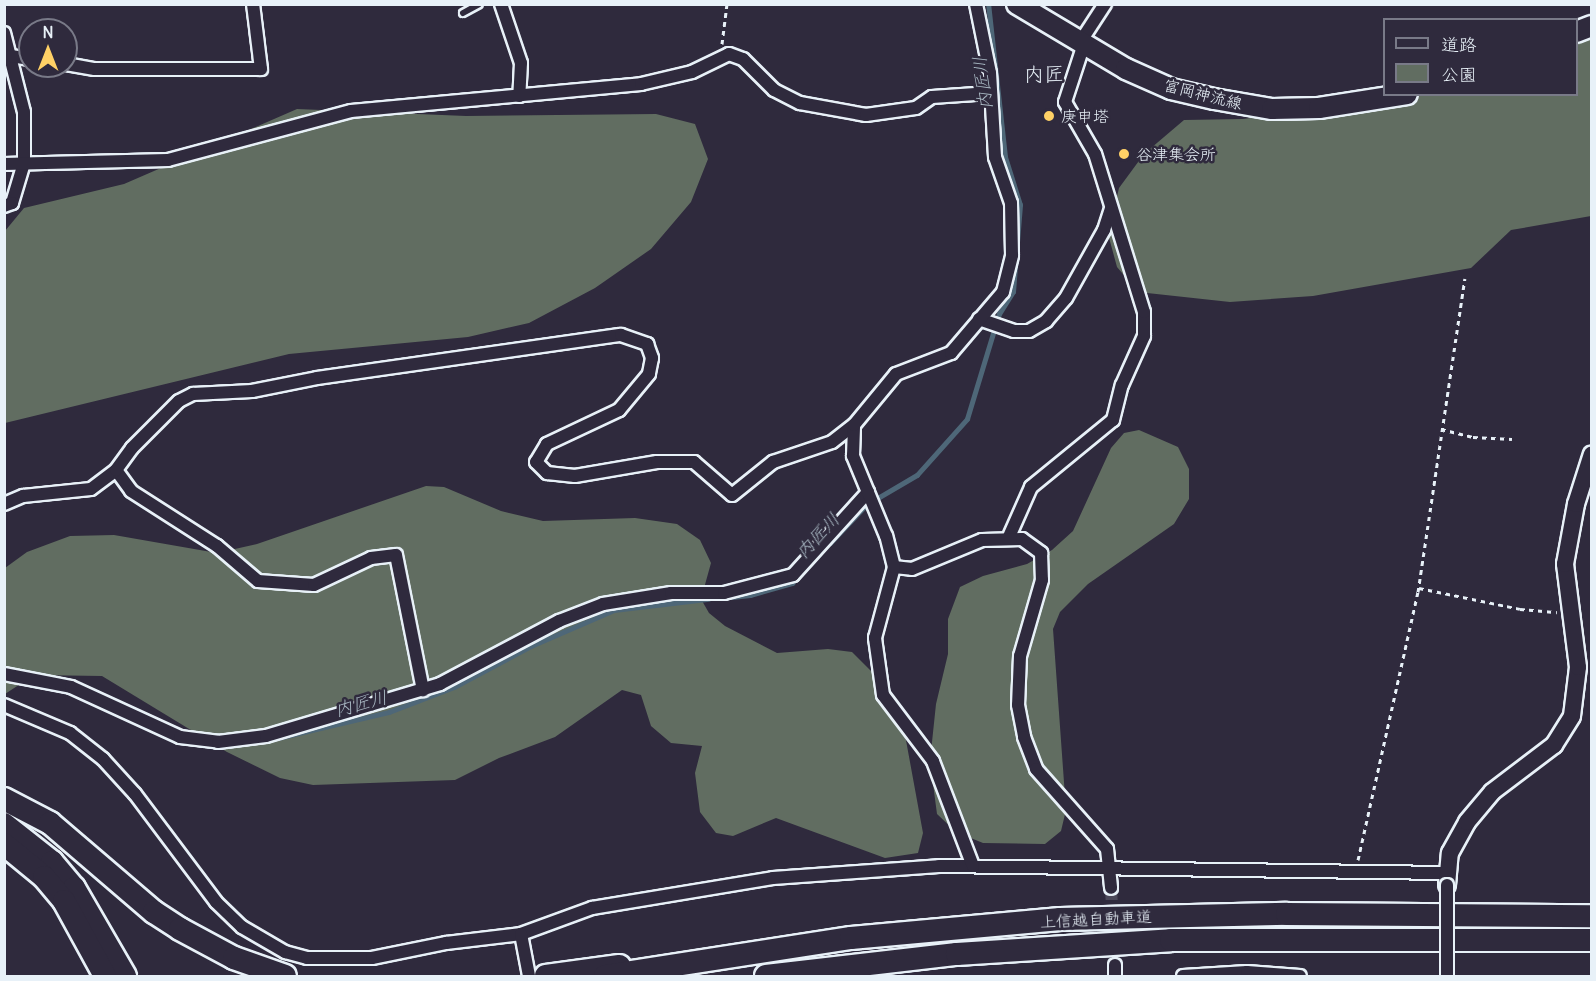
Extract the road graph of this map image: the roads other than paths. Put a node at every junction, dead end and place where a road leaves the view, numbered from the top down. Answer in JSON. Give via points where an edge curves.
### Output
{"nodes":[{"id":1,"x":253,"y":4,"type":"edge"},
{"id":2,"x":479,"y":4,"type":"edge"},
{"id":3,"x":501,"y":4,"type":"edge"},
{"id":4,"x":976,"y":4,"type":"edge"},
{"id":5,"x":1017,"y":4,"type":"edge"},
{"id":6,"x":1105,"y":4,"type":"edge"},
{"id":7,"x":463,"y":13,"type":"dead end"},
{"id":8,"x":4,"y":33,"type":"edge"},
{"id":9,"x":1081,"y":46,"type":"junction"},
{"id":10,"x":11,"y":56,"type":"junction"},
{"id":11,"x":18,"y":57,"type":"edge"},
{"id":12,"x":78,"y":66,"type":"edge"},
{"id":13,"x":990,"y":93,"type":"junction"},
{"id":14,"x":519,"y":96,"type":"junction"},
{"id":15,"x":1398,"y":96,"type":"edge"},
{"id":16,"x":24,"y":163,"type":"junction"},
{"id":17,"x":4,"y":164,"type":"edge"},
{"id":18,"x":4,"y":206,"type":"edge"},
{"id":19,"x":1111,"y":208,"type":"junction"},
{"id":20,"x":979,"y":319,"type":"junction"},
{"id":21,"x":854,"y":425,"type":"junction"},
{"id":22,"x":1592,"y":454,"type":"edge"},
{"id":23,"x":116,"y":470,"type":"junction"},
{"id":24,"x":868,"y":492,"type":"junction"},
{"id":25,"x":4,"y":504,"type":"edge"},
{"id":26,"x":1008,"y":539,"type":"junction"},
{"id":27,"x":894,"y":567,"type":"junction"},
{"id":28,"x":4,"y":674,"type":"edge"},
{"id":29,"x":423,"y":690,"type":"junction"},
{"id":30,"x":4,"y":705,"type":"edge"},
{"id":31,"x":4,"y":799,"type":"edge"},
{"id":32,"x":4,"y":824,"type":"edge"},
{"id":33,"x":4,"y":844,"type":"edge"},
{"id":34,"x":1110,"y":865,"type":"junction"},
{"id":35,"x":973,"y":866,"type":"junction"},
{"id":36,"x":1446,"y":879,"type":"junction"},
{"id":37,"x":1111,"y":888,"type":"tunnel mouth"},
{"id":38,"x":1592,"y":916,"type":"edge"},
{"id":39,"x":521,"y":934,"type":"junction"},
{"id":40,"x":851,"y":938,"type":"junction"},
{"id":41,"x":1592,"y":940,"type":"edge"},
{"id":42,"x":1246,"y":974,"type":"edge"},
{"id":43,"x":105,"y":976,"type":"edge"},
{"id":44,"x":125,"y":976,"type":"edge"},
{"id":45,"x":285,"y":976,"type":"edge"},
{"id":46,"x":529,"y":976,"type":"edge"},
{"id":47,"x":546,"y":976,"type":"edge"},
{"id":48,"x":605,"y":976,"type":"edge"},
{"id":49,"x":766,"y":976,"type":"edge"},
{"id":50,"x":1184,"y":976,"type":"edge"},
{"id":51,"x":1300,"y":976,"type":"edge"},
{"id":52,"x":1447,"y":976,"type":"edge"}],
"edges":[{"from":1,"to":12,"type":"street","via":[[261,69]]},
{"from":2,"to":7,"type":"lane"},
{"from":3,"to":14,"type":"street","via":[[521,63]]},
{"from":4,"to":13,"type":"street"},
{"from":5,"to":9,"type":"main road","name":"富岡神流線"},
{"from":6,"to":9,"type":"street"},
{"from":8,"to":10,"type":"street"},
{"from":9,"to":15,"type":"main road","name":"富岡神流線","via":[[1171,88],[1272,109],[1351,106]]},
{"from":9,"to":19,"type":"street","via":[[1065,102],[1095,154]]},
{"from":10,"to":11,"type":"street"},
{"from":10,"to":16,"type":"street","via":[[24,112]]},
{"from":13,"to":14,"type":"street","via":[[932,97],[916,108],[866,115],[800,104],[774,90],[743,59],[729,54],[692,72],[641,84]]},
{"from":13,"to":20,"type":"street","via":[[995,157],[1011,203],[1012,255],[1003,292]]},
{"from":14,"to":16,"type":"street","via":[[351,111],[168,160]]},
{"from":16,"to":17,"type":"street"},
{"from":16,"to":18,"type":"street","via":[[12,203]]},
{"from":19,"to":20,"type":"street","via":[[1104,230],[1066,298],[1046,321],[1029,331],[1014,331]]},
{"from":19,"to":26,"type":"street","via":[[1144,312],[1144,336],[1122,385],[1113,420],[1031,487]]},
{"from":20,"to":21,"type":"street","via":[[951,353],[896,374]]},
{"from":21,"to":23,"type":"street","via":[[832,442],[773,462],[732,495],[694,462],[657,462],[575,476],[547,473],[536,462],[547,444],[619,410],[649,374],[652,358],[647,344],[621,335],[317,378],[252,391],[193,394],[164,416]]},
{"from":21,"to":24,"type":"street","via":[[853,456]]},
{"from":22,"to":36,"type":"street","via":[[1576,504],[1565,564],[1578,667],[1572,716],[1564,734],[1492,792],[1467,822],[1450,853]]},
{"from":23,"to":25,"type":"street","via":[[91,489],[23,496]]},
{"from":23,"to":29,"type":"street","via":[[130,491],[217,546],[258,581],[314,585],[371,558],[396,555]]},
{"from":24,"to":27,"type":"street"},
{"from":24,"to":29,"type":"street","via":[[793,575],[724,593],[671,593],[603,604],[559,621]]},
{"from":26,"to":27,"type":"street","via":[[982,540],[912,569]]},
{"from":26,"to":34,"type":"street","via":[[1022,539],[1037,548],[1044,566],[1020,656],[1018,705],[1024,737],[1036,769],[1107,849]]},
{"from":27,"to":35,"type":"street","via":[[875,638],[877,675],[883,695],[933,760]]},
{"from":28,"to":29,"type":"street","via":[[71,687],[160,730],[218,742],[266,736]]},
{"from":30,"to":39,"type":"street","via":[[70,733],[103,759],[135,794],[216,902],[242,927],[285,952],[307,958],[372,958],[446,943]]},
{"from":31,"to":45,"type":"highway","via":[[50,823],[154,912],[180,929],[234,958]]},
{"from":32,"to":44,"type":"highway","via":[[52,862],[74,888]]},
{"from":33,"to":43,"type":"highway","via":[[44,877],[64,901]]},
{"from":34,"to":35,"type":"street"},
{"from":34,"to":36,"type":"street","via":[[1356,871]]},
{"from":34,"to":37,"type":"street"},
{"from":35,"to":39,"type":"street","via":[[773,878],[672,892],[592,908]]},
{"from":36,"to":52,"type":"street","bridge":true},
{"from":38,"to":40,"type":"highway","name":"上信越自動車道","via":[[1177,915],[1060,920]]},
{"from":39,"to":46,"type":"street"},
{"from":40,"to":47,"type":"highway","via":[[767,944]]},
{"from":40,"to":48,"type":"highway","name":"上信越自動車道"},
{"from":41,"to":49,"type":"highway","name":"上信越自動車道","via":[[1160,941],[957,954]]},
{"from":42,"to":50,"type":"street"},
{"from":42,"to":51,"type":"street"}]}
